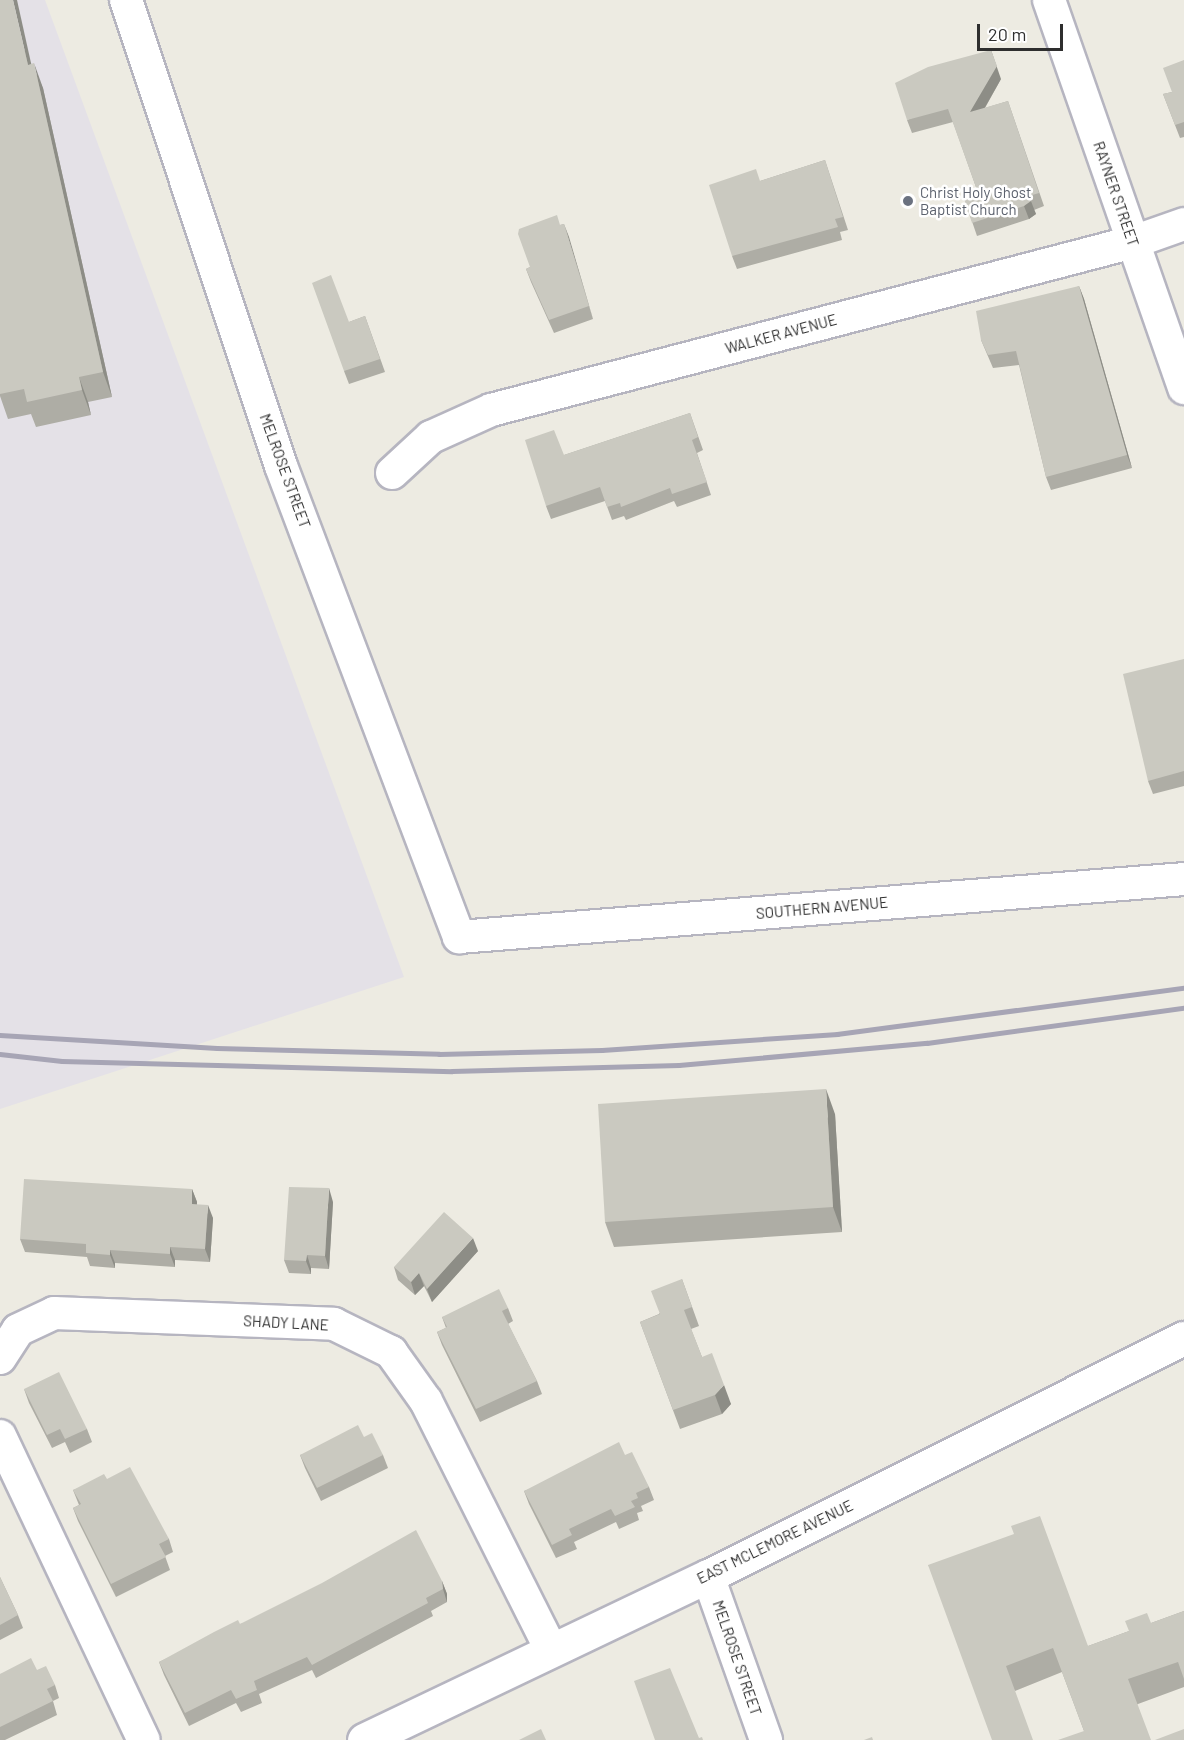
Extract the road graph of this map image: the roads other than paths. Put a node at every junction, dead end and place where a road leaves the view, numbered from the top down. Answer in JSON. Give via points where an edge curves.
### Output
{"nodes":[{"id":1,"x":126,"y":0,"type":"edge"},
{"id":2,"x":1049,"y":0,"type":"edge"},
{"id":3,"x":1184,"y":224,"type":"edge"},
{"id":4,"x":1133,"y":242,"type":"junction"},
{"id":5,"x":1184,"y":388,"type":"edge"},
{"id":6,"x":392,"y":473,"type":"dead end"},
{"id":7,"x":1184,"y":879,"type":"edge"},
{"id":8,"x":459,"y":937,"type":"joint"},
{"id":9,"x":1184,"y":1338,"type":"edge"},
{"id":10,"x":0,"y":1358,"type":"edge"},
{"id":11,"x":0,"y":1436,"type":"edge"},
{"id":12,"x":708,"y":1576,"type":"junction"},
{"id":13,"x":551,"y":1650,"type":"junction"},
{"id":14,"x":144,"y":1740,"type":"edge"},
{"id":15,"x":364,"y":1740,"type":"edge"},
{"id":16,"x":766,"y":1740,"type":"edge"}],
"edges":[{"from":1,"to":8,"type":"street","name":"MELROSE STREET","via":[[281,466]]},
{"from":2,"to":4,"type":"street","name":"RAYNER STREET"},
{"from":3,"to":4,"type":"street","name":"WALKER AVENUE"},
{"from":4,"to":5,"type":"street","name":"RAYNER STREET"},
{"from":4,"to":6,"type":"street","name":"WALKER AVENUE","via":[[491,410],[431,437]]},
{"from":7,"to":8,"type":"street","name":"SOUTHERN AVENUE"},
{"from":9,"to":12,"type":"main road","name":"EAST MCLEMORE AVENUE"},
{"from":10,"to":13,"type":"street","name":"SHADY LANE","via":[[18,1330],[54,1313],[334,1324],[391,1352],[426,1401]]},
{"from":11,"to":14,"type":"street"},
{"from":12,"to":13,"type":"main road","name":"EAST MCLEMORE AVENUE"},
{"from":12,"to":16,"type":"street","name":"MELROSE STREET"},
{"from":13,"to":15,"type":"main road","name":"EAST MCLEMORE AVENUE"}]}
